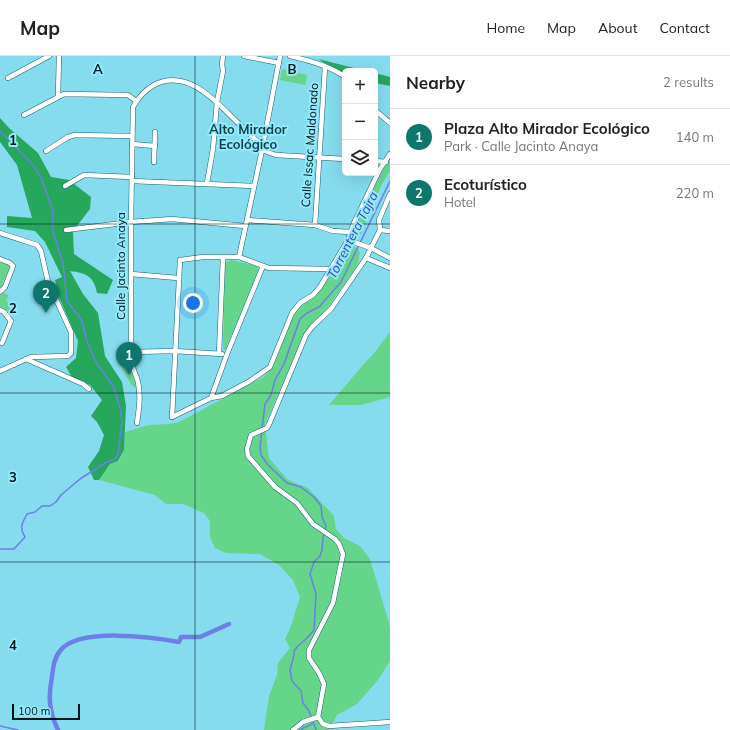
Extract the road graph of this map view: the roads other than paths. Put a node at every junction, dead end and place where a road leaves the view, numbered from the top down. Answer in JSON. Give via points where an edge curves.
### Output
{"nodes":[{"id":1,"x":49,"y":56,"type":"edge"},
{"id":2,"x":59,"y":56,"type":"edge"},
{"id":3,"x":223,"y":56,"type":"edge"},
{"id":4,"x":244,"y":56,"type":"edge"},
{"id":5,"x":280,"y":56,"type":"edge"},
{"id":6,"x":290,"y":56,"type":"edge"},
{"id":7,"x":279,"y":63,"type":"junction"},
{"id":8,"x":324,"y":67,"type":"junction"},
{"id":9,"x":342,"y":76,"type":"edge"},
{"id":10,"x":8,"y":78,"type":"dead end"},
{"id":11,"x":58,"y":96,"type":"junction"},
{"id":12,"x":136,"y":101,"type":"junction"},
{"id":13,"x":217,"y":102,"type":"junction"},
{"id":14,"x":378,"y":113,"type":"edge"},
{"id":15,"x":24,"y":115,"type":"dead end"},
{"id":16,"x":390,"y":123,"type":"edge"},
{"id":17,"x":156,"y":132,"type":"dead end"},
{"id":18,"x":132,"y":136,"type":"junction"},
{"id":19,"x":132,"y":144,"type":"junction"},
{"id":20,"x":155,"y":146,"type":"junction"},
{"id":21,"x":263,"y":148,"type":"junction"},
{"id":22,"x":46,"y":151,"type":"dead end"},
{"id":23,"x":390,"y":154,"type":"edge"},
{"id":24,"x":319,"y":158,"type":"junction"},
{"id":25,"x":342,"y":159,"type":"edge"},
{"id":26,"x":378,"y":161,"type":"edge"},
{"id":27,"x":154,"y":162,"type":"dead end"},
{"id":28,"x":386,"y":162,"type":"junction"},
{"id":29,"x":378,"y":167,"type":"edge"},
{"id":30,"x":374,"y":176,"type":"edge"},
{"id":31,"x":132,"y":179,"type":"junction"},
{"id":32,"x":207,"y":183,"type":"junction"},
{"id":33,"x":65,"y":186,"type":"dead end"},
{"id":34,"x":254,"y":186,"type":"junction"},
{"id":35,"x":390,"y":194,"type":"edge"},
{"id":36,"x":247,"y":220,"type":"junction"},
{"id":37,"x":131,"y":222,"type":"junction"},
{"id":38,"x":315,"y":225,"type":"junction"},
{"id":39,"x":245,"y":226,"type":"junction"},
{"id":40,"x":66,"y":230,"type":"dead end"},
{"id":41,"x":380,"y":230,"type":"junction"},
{"id":42,"x":390,"y":230,"type":"edge"},
{"id":43,"x":350,"y":232,"type":"junction"},
{"id":44,"x":0,"y":233,"type":"edge"},
{"id":45,"x":348,"y":240,"type":"junction"},
{"id":46,"x":372,"y":247,"type":"junction"},
{"id":47,"x":239,"y":257,"type":"junction"},
{"id":48,"x":223,"y":258,"type":"junction"},
{"id":49,"x":366,"y":258,"type":"junction"},
{"id":50,"x":390,"y":258,"type":"edge"},
{"id":51,"x":0,"y":259,"type":"edge"},
{"id":52,"x":264,"y":266,"type":"junction"},
{"id":53,"x":390,"y":268,"type":"edge"},
{"id":54,"x":330,"y":269,"type":"junction"},
{"id":55,"x":131,"y":274,"type":"junction"},
{"id":56,"x":178,"y":278,"type":"junction"},
{"id":57,"x":0,"y":292,"type":"edge"},
{"id":58,"x":0,"y":310,"type":"edge"},
{"id":59,"x":2,"y":343,"type":"dead end"},
{"id":60,"x":174,"y":351,"type":"junction"},
{"id":61,"x":132,"y":352,"type":"junction"},
{"id":62,"x":219,"y":353,"type":"junction"},
{"id":63,"x":227,"y":354,"type":"junction"},
{"id":64,"x":26,"y":360,"type":"junction"},
{"id":65,"x":0,"y":371,"type":"edge"},
{"id":66,"x":89,"y":389,"type":"dead end"},
{"id":67,"x":211,"y":398,"type":"junction"},
{"id":68,"x":137,"y":423,"type":"dead end"},
{"id":69,"x":314,"y":719,"type":"junction"},
{"id":70,"x":390,"y":722,"type":"edge"},
{"id":71,"x":293,"y":730,"type":"edge"}],
"edges":[{"from":1,"to":10,"type":"street"},
{"from":2,"to":11,"type":"street"},
{"from":3,"to":13,"type":"street"},
{"from":4,"to":7,"type":"street"},
{"from":5,"to":7,"type":"street"},
{"from":6,"to":8,"type":"street"},
{"from":7,"to":21,"type":"street"},
{"from":8,"to":9,"type":"street"},
{"from":8,"to":24,"type":"street","name":"Calle Issac Maldonado"},
{"from":11,"to":12,"type":"street","via":[[128,95]]},
{"from":11,"to":15,"type":"street"},
{"from":12,"to":13,"type":"street","via":[[153,86],[177,80],[195,86]]},
{"from":12,"to":18,"type":"street","name":"Calle Jacinto Anaya","via":[[133,107]]},
{"from":13,"to":21,"type":"street"},
{"from":13,"to":32,"type":"street"},
{"from":14,"to":16,"type":"street"},
{"from":17,"to":20,"type":"street"},
{"from":18,"to":19,"type":"street","name":"Calle Jacinto Anaya"},
{"from":18,"to":22,"type":"street","via":[[75,135]]},
{"from":19,"to":20,"type":"street"},
{"from":19,"to":31,"type":"street","name":"Calle Jacinto Anaya"},
{"from":20,"to":27,"type":"street"},
{"from":21,"to":24,"type":"street","via":[[276,155]]},
{"from":21,"to":34,"type":"street"},
{"from":23,"to":28,"type":"street"},
{"from":24,"to":25,"type":"street"},
{"from":24,"to":38,"type":"street","name":"Calle Issac Maldonado"},
{"from":26,"to":28,"type":"street"},
{"from":28,"to":29,"type":"street"},
{"from":30,"to":43,"type":"street"},
{"from":31,"to":32,"type":"street"},
{"from":31,"to":33,"type":"street","via":[[84,175]]},
{"from":31,"to":37,"type":"street","name":"Calle Jacinto Anaya"},
{"from":32,"to":34,"type":"street"},
{"from":34,"to":36,"type":"street"},
{"from":35,"to":41,"type":"street","via":[[379,220]]},
{"from":36,"to":38,"type":"street"},
{"from":36,"to":39,"type":"street"},
{"from":37,"to":39,"type":"street","via":[[172,219]]},
{"from":37,"to":40,"type":"street"},
{"from":37,"to":55,"type":"street","name":"Calle Jacinto Anaya"},
{"from":38,"to":43,"type":"street","via":[[333,231]]},
{"from":39,"to":47,"type":"street"},
{"from":41,"to":42,"type":"street"},
{"from":41,"to":46,"type":"street"},
{"from":43,"to":45,"type":"street"},
{"from":44,"to":64,"type":"street","via":[[37,245],[41,250],[48,282],[71,332],[71,353],[68,356],[31,357]]},
{"from":45,"to":46,"type":"street"},
{"from":45,"to":54,"type":"street"},
{"from":46,"to":49,"type":"street"},
{"from":46,"to":50,"type":"street"},
{"from":47,"to":48,"type":"street"},
{"from":47,"to":52,"type":"street"},
{"from":48,"to":56,"type":"street","via":[[180,260]]},
{"from":48,"to":62,"type":"street"},
{"from":49,"to":53,"type":"street"},
{"from":49,"to":69,"type":"street","via":[[331,309],[306,335],[267,428],[251,435],[247,449],[248,456],[275,487],[297,503],[313,524],[339,544],[342,554],[333,603],[308,654],[324,684]]},
{"from":51,"to":57,"type":"street","via":[[13,266],[5,287]]},
{"from":52,"to":54,"type":"street"},
{"from":52,"to":63,"type":"street"},
{"from":54,"to":67,"type":"street","via":[[320,287],[292,313],[270,367],[228,393]]},
{"from":55,"to":56,"type":"street"},
{"from":55,"to":61,"type":"street","name":"Calle Jacinto Anaya"},
{"from":56,"to":60,"type":"street"},
{"from":58,"to":59,"type":"street","via":[[11,321]]},
{"from":60,"to":61,"type":"street"},
{"from":60,"to":62,"type":"street"},
{"from":60,"to":67,"type":"street","via":[[172,417]]},
{"from":61,"to":68,"type":"street","name":"Calle Jacinto Anaya","via":[[130,360],[138,382],[140,400]]},
{"from":62,"to":63,"type":"street"},
{"from":63,"to":67,"type":"street"},
{"from":64,"to":65,"type":"street"},
{"from":64,"to":66,"type":"street","via":[[83,384]]},
{"from":69,"to":70,"type":"street","via":[[329,726]]},
{"from":69,"to":71,"type":"street","via":[[303,722]]}]}
